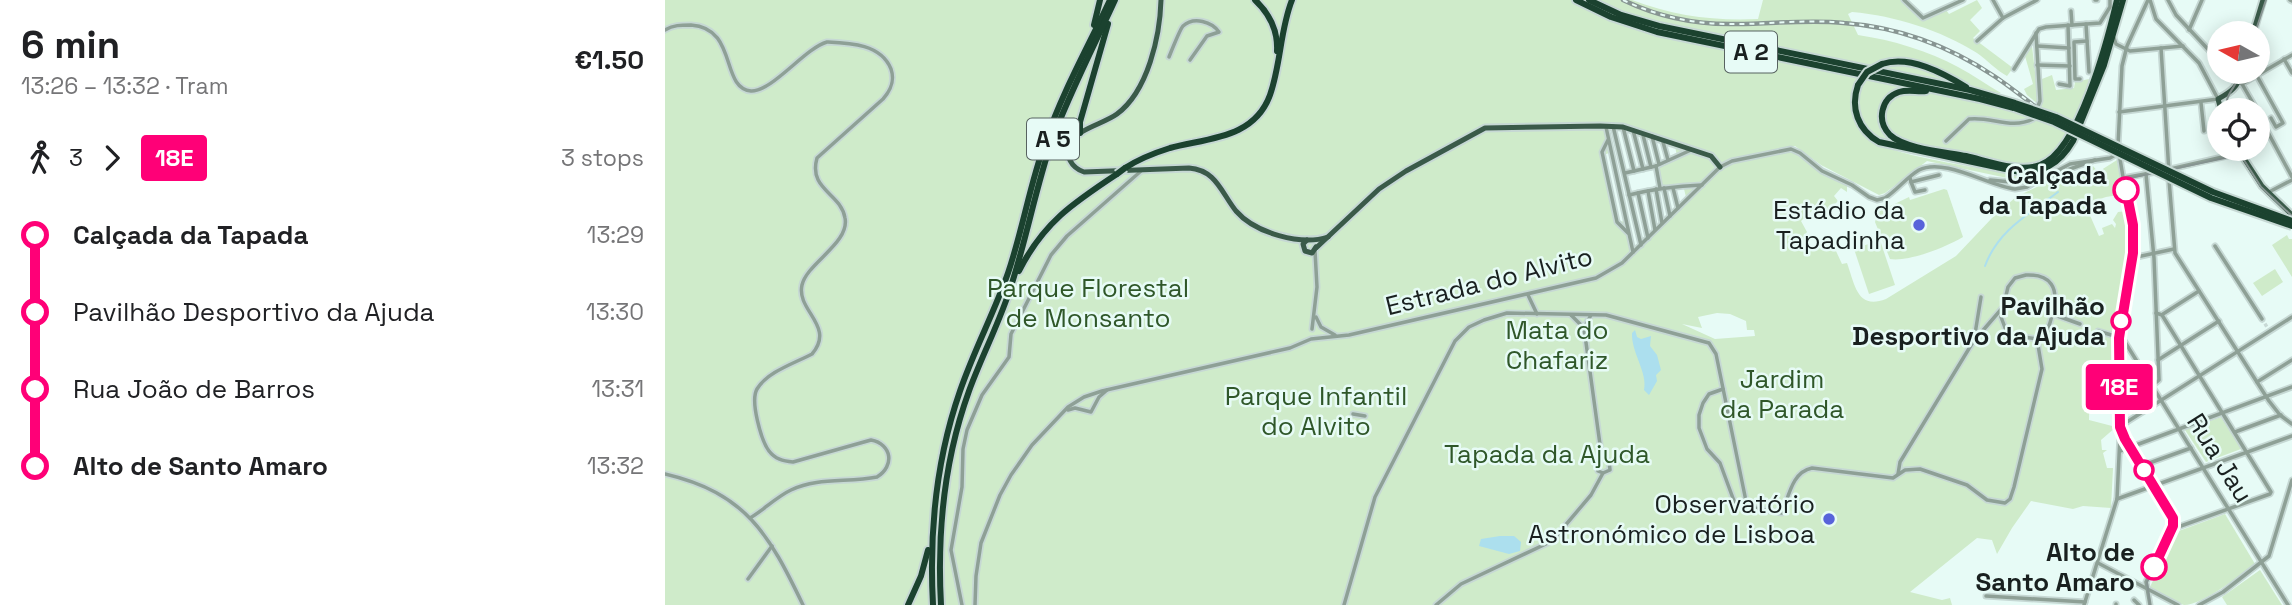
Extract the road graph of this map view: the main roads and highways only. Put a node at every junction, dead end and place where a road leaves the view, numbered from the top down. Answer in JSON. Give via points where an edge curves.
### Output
{"nodes":[{"id":1,"x":1100,"y":0,"type":"edge"},
{"id":2,"x":1114,"y":0,"type":"edge"},
{"id":3,"x":1161,"y":0,"type":"edge"},
{"id":4,"x":1255,"y":0,"type":"edge"},
{"id":5,"x":1292,"y":0,"type":"edge"},
{"id":6,"x":1576,"y":0,"type":"edge"},
{"id":7,"x":1589,"y":0,"type":"edge"},
{"id":8,"x":2120,"y":0,"type":"edge"},
{"id":9,"x":2263,"y":0,"type":"edge"},
{"id":10,"x":2257,"y":21,"type":"edge"},
{"id":11,"x":1085,"y":49,"type":"junction"},
{"id":12,"x":2240,"y":84,"type":"edge"},
{"id":13,"x":1931,"y":89,"type":"junction"},
{"id":14,"x":1970,"y":90,"type":"junction"},
{"id":15,"x":2221,"y":98,"type":"edge"},
{"id":16,"x":2015,"y":105,"type":"junction"},
{"id":17,"x":1263,"y":107,"type":"junction"},
{"id":18,"x":1080,"y":133,"type":"junction"},
{"id":19,"x":2245,"y":161,"type":"edge"},
{"id":20,"x":1720,"y":167,"type":"road end"},
{"id":21,"x":2292,"y":215,"type":"edge"},
{"id":22,"x":2292,"y":221,"type":"edge"},
{"id":23,"x":2292,"y":226,"type":"edge"},
{"id":24,"x":1328,"y":237,"type":"junction"},
{"id":25,"x":1290,"y":239,"type":"junction"},
{"id":26,"x":1309,"y":240,"type":"junction"},
{"id":27,"x":1316,"y":249,"type":"junction"},
{"id":28,"x":1305,"y":251,"type":"junction"},
{"id":29,"x":1011,"y":286,"type":"junction"},
{"id":30,"x":932,"y":531,"type":"junction"},
{"id":31,"x":908,"y":605,"type":"edge"},
{"id":32,"x":933,"y":605,"type":"edge"},
{"id":33,"x":941,"y":605,"type":"edge"}],
"edges":[{"from":1,"to":11,"type":"highway"},
{"from":2,"to":11,"type":"highway","number":"A 5"},
{"from":2,"to":18,"type":"highway"},
{"from":2,"to":29,"type":"highway","number":"A 5","via":[[1053,139]]},
{"from":3,"to":18,"type":"main road","via":[[1156,44],[1132,97],[1117,114]]},
{"from":4,"to":17,"type":"highway","via":[[1270,20],[1277,47]]},
{"from":5,"to":17,"type":"highway","via":[[1273,85]]},
{"from":6,"to":13,"type":"highway","number":"A 2","via":[[1657,32]]},
{"from":7,"to":14,"type":"highway","number":"A 2","via":[[1659,26]]},
{"from":8,"to":13,"type":"highway","via":[[2097,72],[2070,134],[2056,155],[2042,164],[2014,166],[1895,139],[1881,118],[1891,96]]},
{"from":8,"to":14,"type":"highway","bridge":true,"via":[[2114,36],[2073,141],[2055,164],[2038,172],[2015,172],[1879,142],[1863,130],[1856,116],[1858,85],[1867,72],[1882,64],[1920,65]]},
{"from":9,"to":10,"type":"main road"},
{"from":11,"to":30,"type":"highway","number":"A 5","via":[[1051,124],[1008,273],[959,394],[940,464]]},
{"from":12,"to":15,"type":"main road"},
{"from":13,"to":16,"type":"highway","number":"A 2"},
{"from":14,"to":16,"type":"highway","number":"A 2"},
{"from":16,"to":22,"type":"highway","number":"A 2","bridge":true,"via":[[2056,117],[2213,192]]},
{"from":16,"to":23,"type":"highway","number":"A 2","bridge":true,"via":[[2211,198]]},
{"from":17,"to":29,"type":"highway","bridge":true,"via":[[1234,133],[1168,149],[1117,174],[1052,222],[1030,249]]},
{"from":18,"to":25,"type":"main road","via":[[1068,153],[1079,171],[1205,171],[1245,219]]},
{"from":19,"to":21,"type":"main road"},
{"from":20,"to":24,"type":"main road","via":[[1713,157],[1623,127],[1479,130],[1379,189]]},
{"from":24,"to":26,"type":"main road"},
{"from":24,"to":27,"type":"main road"},
{"from":25,"to":26,"type":"main road"},
{"from":25,"to":28,"type":"main road"},
{"from":26,"to":27,"type":"main road"},
{"from":26,"to":28,"type":"main road","via":[[1303,244]]},
{"from":27,"to":28,"type":"main road"},
{"from":29,"to":33,"type":"highway","number":"A 5","via":[[969,388],[949,461],[940,530]]},
{"from":30,"to":31,"type":"highway"},
{"from":30,"to":32,"type":"highway","number":"A 5"}]}
